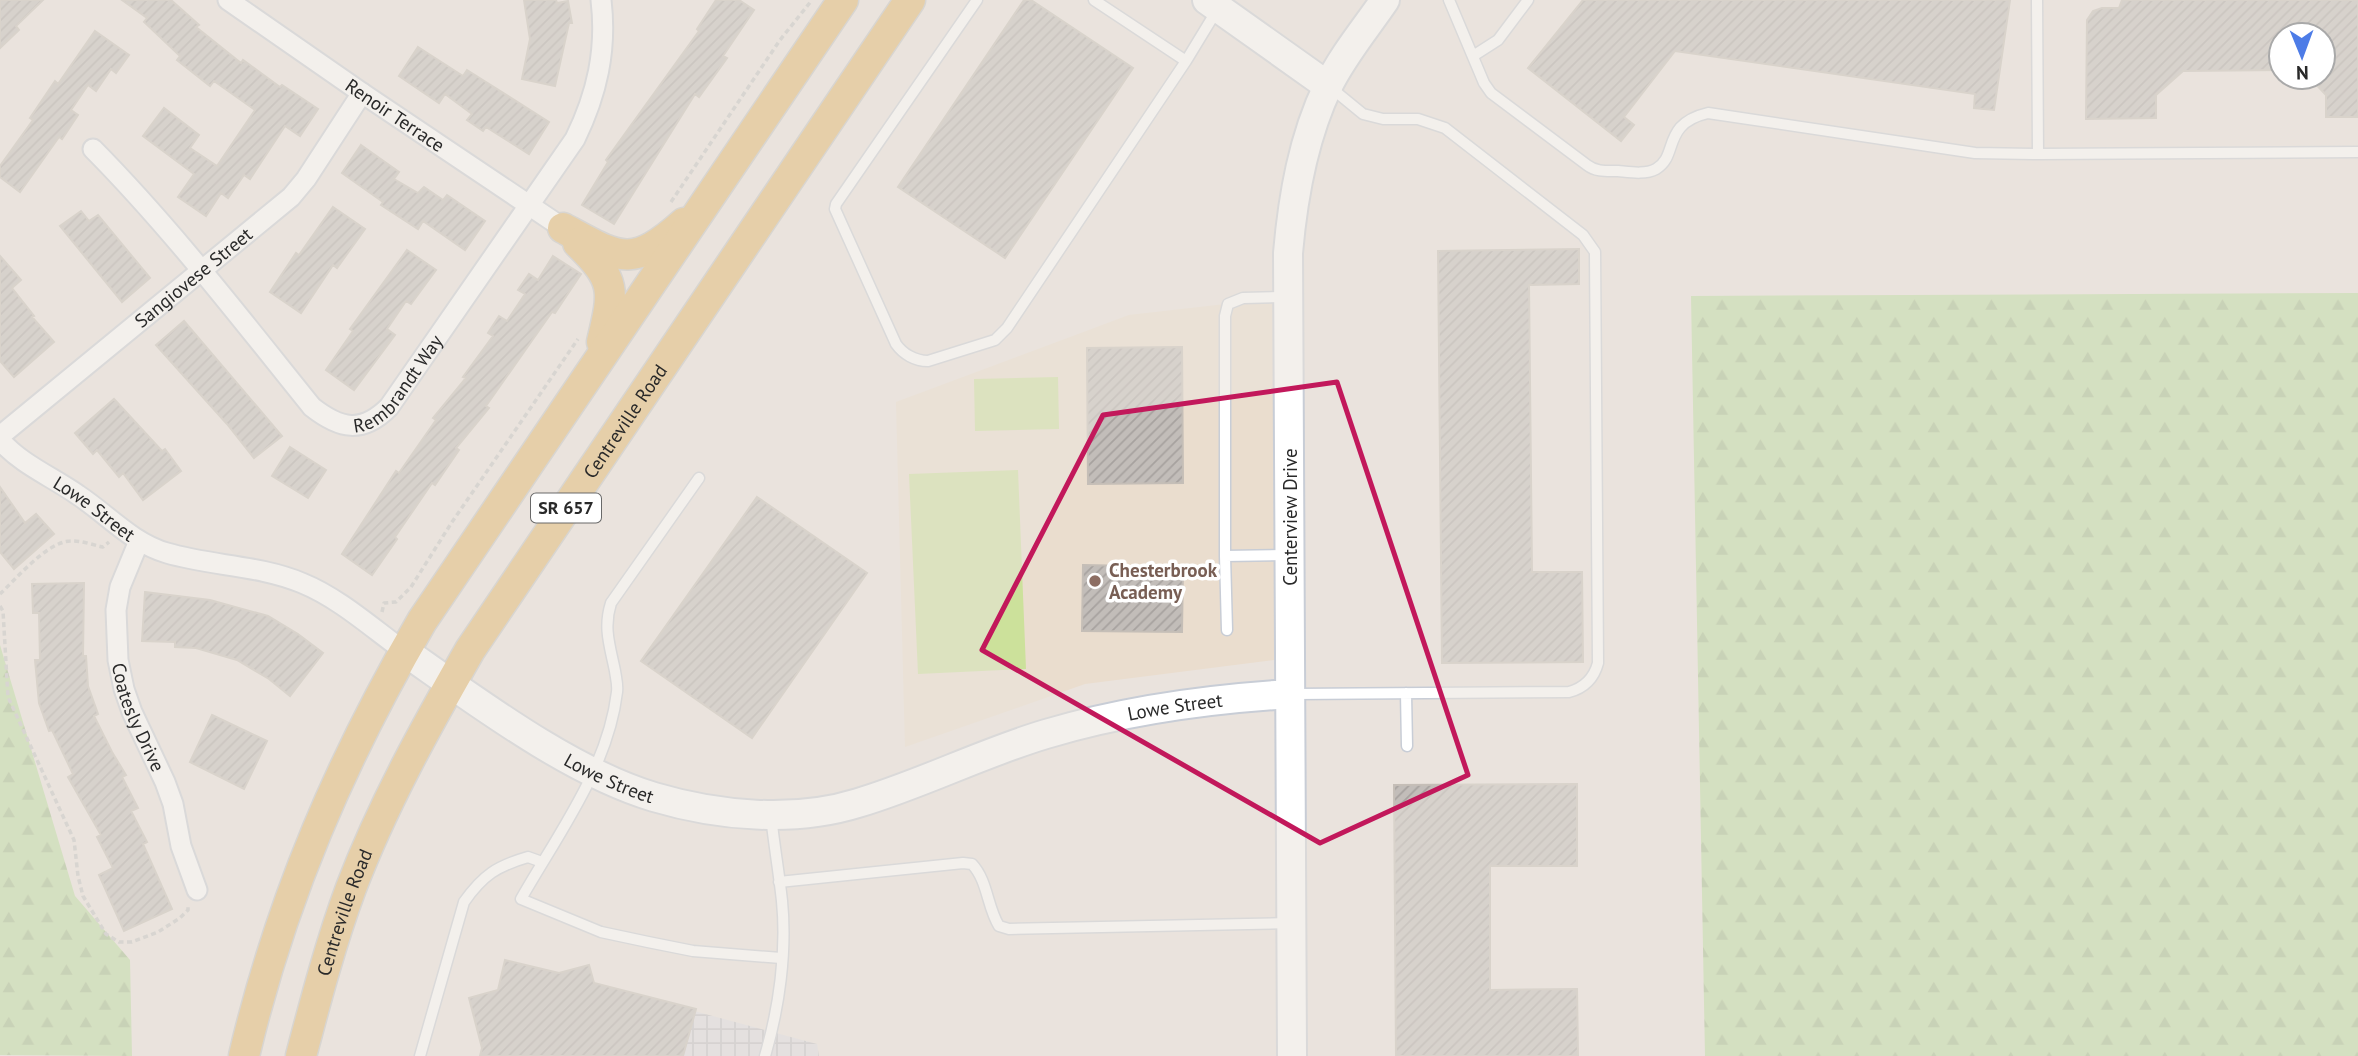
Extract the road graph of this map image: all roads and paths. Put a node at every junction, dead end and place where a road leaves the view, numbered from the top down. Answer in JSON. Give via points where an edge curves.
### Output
{"nodes":[{"id":1,"x":228,"y":0,"type":"edge"},
{"id":2,"x":601,"y":0,"type":"edge"},
{"id":3,"x":812,"y":0,"type":"edge"},
{"id":4,"x":843,"y":0,"type":"edge"},
{"id":5,"x":909,"y":0,"type":"edge"},
{"id":6,"x":977,"y":0,"type":"edge"},
{"id":7,"x":1094,"y":0,"type":"edge"},
{"id":8,"x":1385,"y":0,"type":"edge"},
{"id":9,"x":1448,"y":0,"type":"edge"},
{"id":10,"x":1528,"y":0,"type":"edge"},
{"id":11,"x":2036,"y":0,"type":"edge"},
{"id":12,"x":1213,"y":2,"type":"edge"},
{"id":13,"x":1473,"y":56,"type":"junction"},
{"id":14,"x":1186,"y":61,"type":"junction"},
{"id":15,"x":1328,"y":86,"type":"junction"},
{"id":16,"x":362,"y":93,"type":"junction"},
{"id":17,"x":93,"y":149,"type":"dead end"},
{"id":18,"x":2358,"y":152,"type":"edge"},
{"id":19,"x":2038,"y":154,"type":"junction"},
{"id":20,"x":528,"y":205,"type":"junction"},
{"id":21,"x":703,"y":207,"type":"junction"},
{"id":22,"x":666,"y":210,"type":"dead end"},
{"id":23,"x":563,"y":228,"type":"junction"},
{"id":24,"x":201,"y":270,"type":"junction"},
{"id":25,"x":1288,"y":297,"type":"junction"},
{"id":26,"x":580,"y":335,"type":"dead end"},
{"id":27,"x":598,"y":360,"type":"junction"},
{"id":28,"x":0,"y":438,"type":"edge"},
{"id":29,"x":699,"y":478,"type":"dead end"},
{"id":30,"x":118,"y":526,"type":"junction"},
{"id":31,"x":139,"y":541,"type":"junction"},
{"id":32,"x":1290,"y":555,"type":"junction"},
{"id":33,"x":1225,"y":556,"type":"junction"},
{"id":34,"x":0,"y":594,"type":"edge"},
{"id":35,"x":384,"y":603,"type":"dead end"},
{"id":36,"x":0,"y":606,"type":"edge"},
{"id":37,"x":1227,"y":630,"type":"dead end"},
{"id":38,"x":404,"y":651,"type":"junction"},
{"id":39,"x":451,"y":683,"type":"junction"},
{"id":40,"x":1290,"y":694,"type":"junction"},
{"id":41,"x":1406,"y":694,"type":"junction"},
{"id":42,"x":1407,"y":746,"type":"dead end"},
{"id":43,"x":594,"y":772,"type":"junction"},
{"id":44,"x":771,"y":815,"type":"junction"},
{"id":45,"x":542,"y":862,"type":"junction"},
{"id":46,"x":779,"y":882,"type":"junction"},
{"id":47,"x":197,"y":890,"type":"joint"},
{"id":48,"x":1291,"y":923,"type":"junction"},
{"id":49,"x":781,"y":958,"type":"junction"},
{"id":50,"x":244,"y":1056,"type":"edge"},
{"id":51,"x":301,"y":1056,"type":"edge"},
{"id":52,"x":420,"y":1056,"type":"edge"},
{"id":53,"x":765,"y":1056,"type":"edge"},
{"id":54,"x":1292,"y":1056,"type":"edge"}],
"edges":[{"from":1,"to":16,"type":"street","name":"Renoir Terrace"},
{"from":2,"to":20,"type":"street","name":"Rembrandt Way","via":[[602,55],[589,110],[575,139]]},
{"from":3,"to":22,"type":"path"},
{"from":4,"to":21,"type":"main road","number":"SR 657"},
{"from":5,"to":39,"type":"main road","name":"Centreville Road","number":"SR 657"},
{"from":6,"to":14,"type":"lane","via":[[835,204],[896,344],[920,361],[995,340],[1007,328]]},
{"from":7,"to":14,"type":"lane"},
{"from":8,"to":15,"type":"street","name":"Centerview Drive"},
{"from":9,"to":13,"type":"lane"},
{"from":10,"to":13,"type":"lane","via":[[1498,40]]},
{"from":11,"to":19,"type":"lane"},
{"from":12,"to":14,"type":"lane"},
{"from":12,"to":15,"type":"street"},
{"from":13,"to":19,"type":"lane","via":[[1491,93],[1599,171],[1657,169],[1685,121],[1708,113],[1975,153]]},
{"from":15,"to":25,"type":"street","name":"Centerview Drive","via":[[1296,189]]},
{"from":15,"to":41,"type":"lane","via":[[1363,114],[1418,119],[1446,128],[1589,240],[1597,259],[1596,670],[1583,687],[1569,692]]},
{"from":16,"to":20,"type":"street","name":"Renoir Terrace"},
{"from":16,"to":24,"type":"street","name":"Sangiovese Street","via":[[291,197]]},
{"from":17,"to":24,"type":"street","name":"Rembrandt Way"},
{"from":18,"to":19,"type":"lane"},
{"from":20,"to":23,"type":"street","name":"Renoir Terrace"},
{"from":20,"to":24,"type":"street","name":"Rembrandt Way","via":[[389,407],[363,424],[338,423],[312,407]]},
{"from":21,"to":23,"type":"main road","via":[[670,235],[635,254],[620,256]]},
{"from":21,"to":27,"type":"main road","number":"SR 657"},
{"from":23,"to":27,"type":"main road","via":[[606,273],[611,303]]},
{"from":24,"to":28,"type":"street","name":"Sangiovese Street"},
{"from":25,"to":32,"type":"street","name":"Centerview Drive"},
{"from":25,"to":33,"type":"lane","via":[[1243,298],[1228,304],[1225,316]]},
{"from":26,"to":35,"type":"path","via":[[411,587],[397,602]]},
{"from":27,"to":38,"type":"main road","number":"SR 657"},
{"from":28,"to":30,"type":"street","name":"Lowe Street","via":[[31,468],[79,495]]},
{"from":29,"to":43,"type":"lane","via":[[611,603],[606,628],[618,688],[613,720]]},
{"from":30,"to":31,"type":"street","name":"Lowe Street"},
{"from":30,"to":34,"type":"path","via":[[103,547],[70,541],[57,545]]},
{"from":31,"to":38,"type":"street","name":"Lowe Street","via":[[173,555],[275,573],[304,583]]},
{"from":31,"to":47,"type":"street","name":"Coatesly Drive","via":[[120,587],[118,660],[132,712],[173,804],[181,846]]},
{"from":32,"to":33,"type":"lane"},
{"from":32,"to":40,"type":"street","name":"Centerview Drive"},
{"from":33,"to":37,"type":"lane"},
{"from":36,"to":47,"type":"path","via":[[8,697],[74,840],[83,895],[106,934],[132,943],[158,932],[188,910],[187,901]]},
{"from":38,"to":39,"type":"street","name":"Lowe Street"},
{"from":38,"to":50,"type":"main road","number":"SR 657","via":[[337,779],[309,847],[281,925]]},
{"from":39,"to":43,"type":"street","name":"Lowe Street"},
{"from":39,"to":51,"type":"main road","name":"Centreville Road","number":"SR 657","via":[[395,786],[366,852],[332,943]]},
{"from":40,"to":41,"type":"lane"},
{"from":40,"to":44,"type":"street","name":"Lowe Street","via":[[1221,698],[1122,714],[1044,735],[856,804]]},
{"from":40,"to":48,"type":"street","name":"Centerview Drive"},
{"from":41,"to":42,"type":"lane"},
{"from":43,"to":44,"type":"street","name":"Lowe Street","via":[[686,806]]},
{"from":43,"to":45,"type":"lane"},
{"from":44,"to":46,"type":"lane"},
{"from":45,"to":49,"type":"lane","via":[[521,899],[555,914],[601,932],[693,951]]},
{"from":45,"to":52,"type":"lane","via":[[528,857],[491,871],[464,902]]},
{"from":46,"to":48,"type":"lane","via":[[972,863],[985,887],[991,914],[999,926],[1009,929]]},
{"from":46,"to":49,"type":"lane"},
{"from":48,"to":54,"type":"street","name":"Centerview Drive"},
{"from":49,"to":53,"type":"lane"}]}
